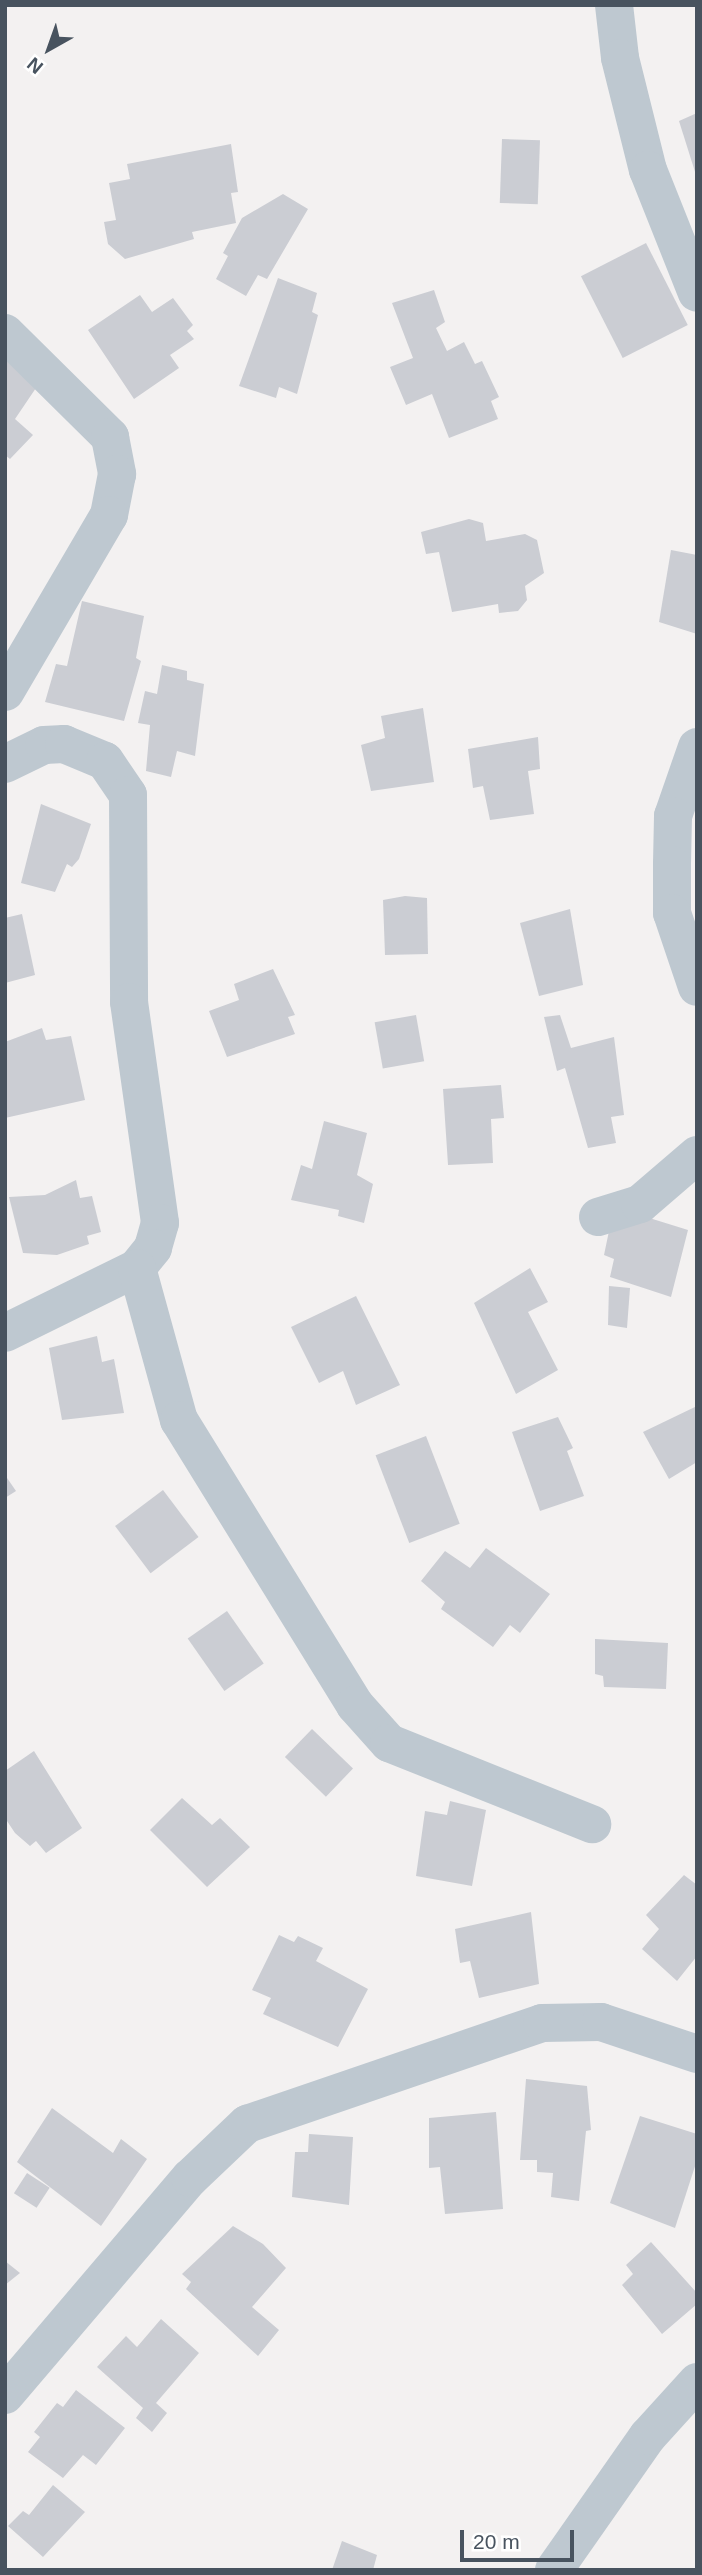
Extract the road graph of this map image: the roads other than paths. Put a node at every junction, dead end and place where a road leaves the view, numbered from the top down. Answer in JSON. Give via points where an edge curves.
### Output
{"nodes":[{"id":1,"x":614,"y":5,"type":"edge"},
{"id":2,"x":697,"y":293,"type":"edge"},
{"id":3,"x":5,"y":332,"type":"edge"},
{"id":4,"x":5,"y":692,"type":"edge"},
{"id":5,"x":697,"y":747,"type":"edge"},
{"id":6,"x":5,"y":764,"type":"edge"},
{"id":7,"x":697,"y":987,"type":"edge"},
{"id":8,"x":697,"y":1155,"type":"edge"},
{"id":9,"x":598,"y":1217,"type":"dead end"},
{"id":10,"x":137,"y":1268,"type":"junction"},
{"id":11,"x":5,"y":1333,"type":"edge"},
{"id":12,"x":592,"y":1824,"type":"dead end"},
{"id":13,"x":697,"y":2054,"type":"edge"},
{"id":14,"x":697,"y":2382,"type":"edge"},
{"id":15,"x":5,"y":2395,"type":"edge"},
{"id":16,"x":554,"y":2570,"type":"edge"}],
"edges":[{"from":1,"to":2,"type":"street","via":[[620,58],[648,170]]},
{"from":3,"to":4,"type":"street","via":[[110,437],[117,474],[109,515]]},
{"from":5,"to":7,"type":"street","via":[[673,816],[672,865],[672,913]]},
{"from":6,"to":10,"type":"street","via":[[44,745],[64,744],[105,761],[128,795],[129,1002],[160,1223],[153,1248]]},
{"from":8,"to":9,"type":"street","via":[[640,1204]]},
{"from":10,"to":11,"type":"street"},
{"from":10,"to":12,"type":"street","via":[[179,1420],[361,1713],[389,1743],[413,1755]]},
{"from":13,"to":15,"type":"street","via":[[601,2022],[542,2023],[247,2124],[190,2178]]},
{"from":14,"to":16,"type":"street","via":[[648,2436]]}]}
